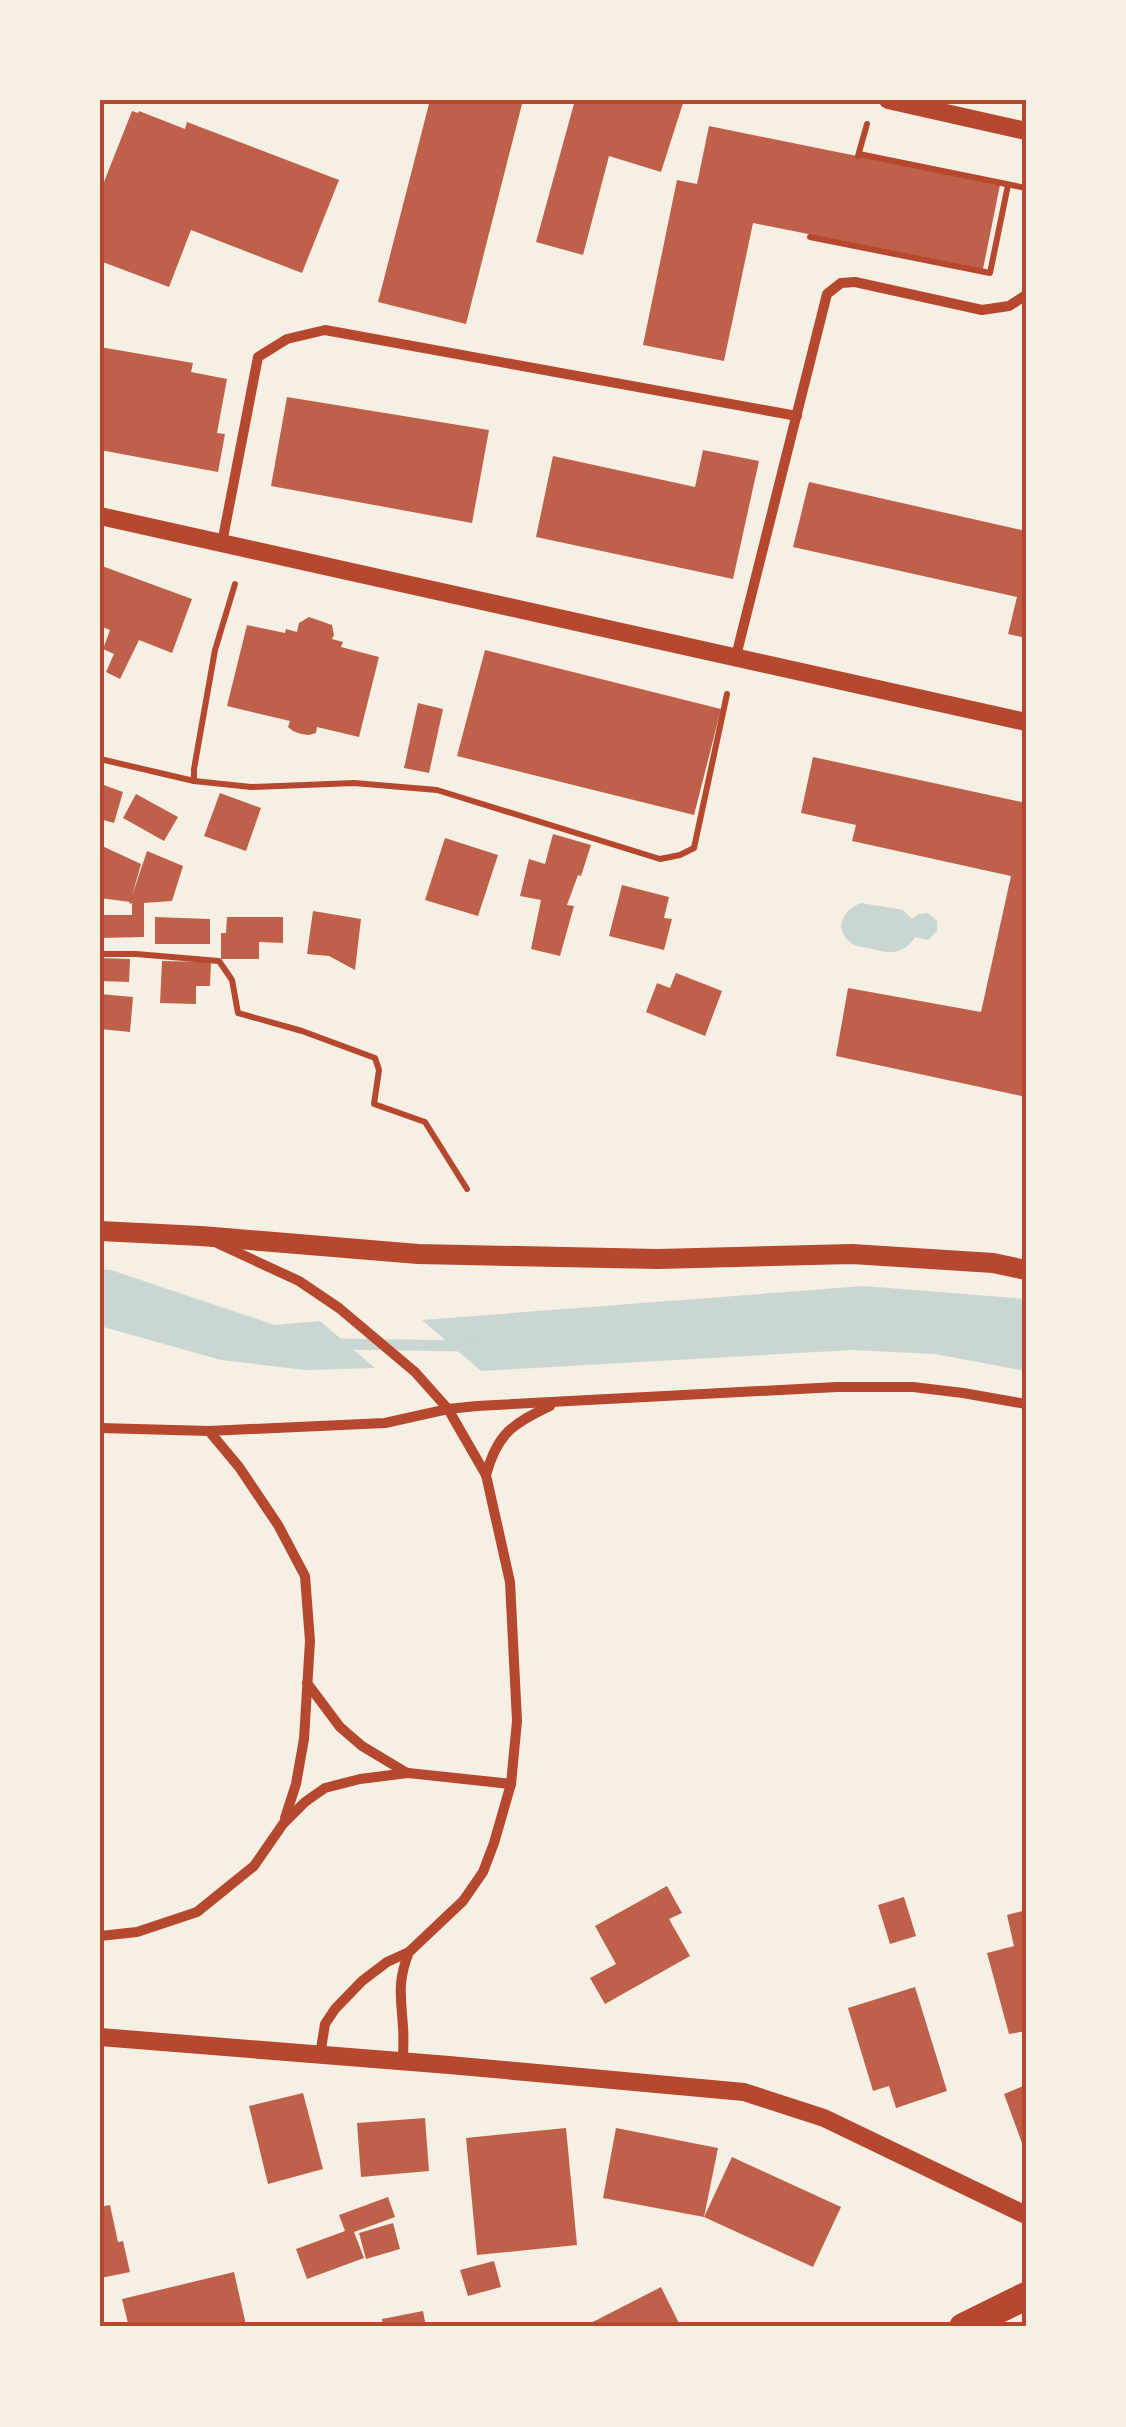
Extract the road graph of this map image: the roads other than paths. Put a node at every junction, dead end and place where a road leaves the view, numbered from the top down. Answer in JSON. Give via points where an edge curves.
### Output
{"nodes":[{"id":1,"x":888,"y":100,"type":"edge"},
{"id":2,"x":1026,"y":132,"type":"edge"},
{"id":3,"x":1026,"y":295,"type":"edge"},
{"id":4,"x":796,"y":416,"type":"junction"},
{"id":5,"x":100,"y":516,"type":"edge"},
{"id":6,"x":222,"y":543,"type":"junction"},
{"id":7,"x":736,"y":656,"type":"junction"},
{"id":8,"x":1026,"y":722,"type":"edge"},
{"id":9,"x":100,"y":1231,"type":"edge"},
{"id":10,"x":200,"y":1236,"type":"junction"},
{"id":11,"x":1026,"y":1270,"type":"edge"},
{"id":12,"x":555,"y":1404,"type":"junction"},
{"id":13,"x":1026,"y":1404,"type":"edge"},
{"id":14,"x":448,"y":1409,"type":"junction"},
{"id":15,"x":100,"y":1428,"type":"edge"},
{"id":16,"x":210,"y":1431,"type":"junction"},
{"id":17,"x":486,"y":1475,"type":"junction"},
{"id":18,"x":307,"y":1683,"type":"junction"},
{"id":19,"x":408,"y":1773,"type":"junction"},
{"id":20,"x":511,"y":1784,"type":"junction"},
{"id":21,"x":283,"y":1824,"type":"junction"},
{"id":22,"x":100,"y":1936,"type":"edge"},
{"id":23,"x":409,"y":1952,"type":"junction"},
{"id":24,"x":100,"y":2037,"type":"edge"},
{"id":25,"x":320,"y":2055,"type":"junction"},
{"id":26,"x":403,"y":2062,"type":"junction"},
{"id":27,"x":1026,"y":2215,"type":"edge"},
{"id":28,"x":1026,"y":2296,"type":"edge"},
{"id":29,"x":963,"y":2327,"type":"edge"}],
"edges":[{"from":1,"to":2,"type":"street"},
{"from":3,"to":4,"type":"street","via":[[982,310],[841,283],[828,294]]},
{"from":4,"to":6,"type":"street","via":[[325,330],[287,339],[258,357]]},
{"from":4,"to":7,"type":"street"},
{"from":5,"to":6,"type":"street"},
{"from":6,"to":7,"type":"street"},
{"from":7,"to":8,"type":"street"},
{"from":9,"to":10,"type":"main road"},
{"from":10,"to":11,"type":"main road","via":[[418,1254],[852,1254]]},
{"from":10,"to":14,"type":"street","via":[[299,1281],[339,1308]]},
{"from":12,"to":13,"type":"street","via":[[856,1387]]},
{"from":12,"to":14,"type":"street"},
{"from":12,"to":17,"type":"street","via":[[504,1434]]},
{"from":14,"to":16,"type":"street","via":[[385,1423]]},
{"from":14,"to":17,"type":"street"},
{"from":15,"to":16,"type":"street"},
{"from":16,"to":18,"type":"street","via":[[278,1525],[305,1576]]},
{"from":17,"to":20,"type":"street","via":[[513,1618],[517,1721]]},
{"from":18,"to":19,"type":"street","via":[[340,1728]]},
{"from":18,"to":21,"type":"street","via":[[304,1739]]},
{"from":19,"to":20,"type":"street"},
{"from":19,"to":21,"type":"street","via":[[325,1788]]},
{"from":20,"to":23,"type":"street","via":[[483,1872],[463,1901]]},
{"from":21,"to":22,"type":"street","via":[[254,1866],[196,1912],[137,1932]]},
{"from":23,"to":25,"type":"street","via":[[346,1996],[325,2024]]},
{"from":23,"to":26,"type":"street","via":[[399,1984]]},
{"from":24,"to":25,"type":"street"},
{"from":25,"to":26,"type":"street"},
{"from":26,"to":27,"type":"street","via":[[744,2092],[824,2118]]},
{"from":28,"to":29,"type":"highway"}]}
